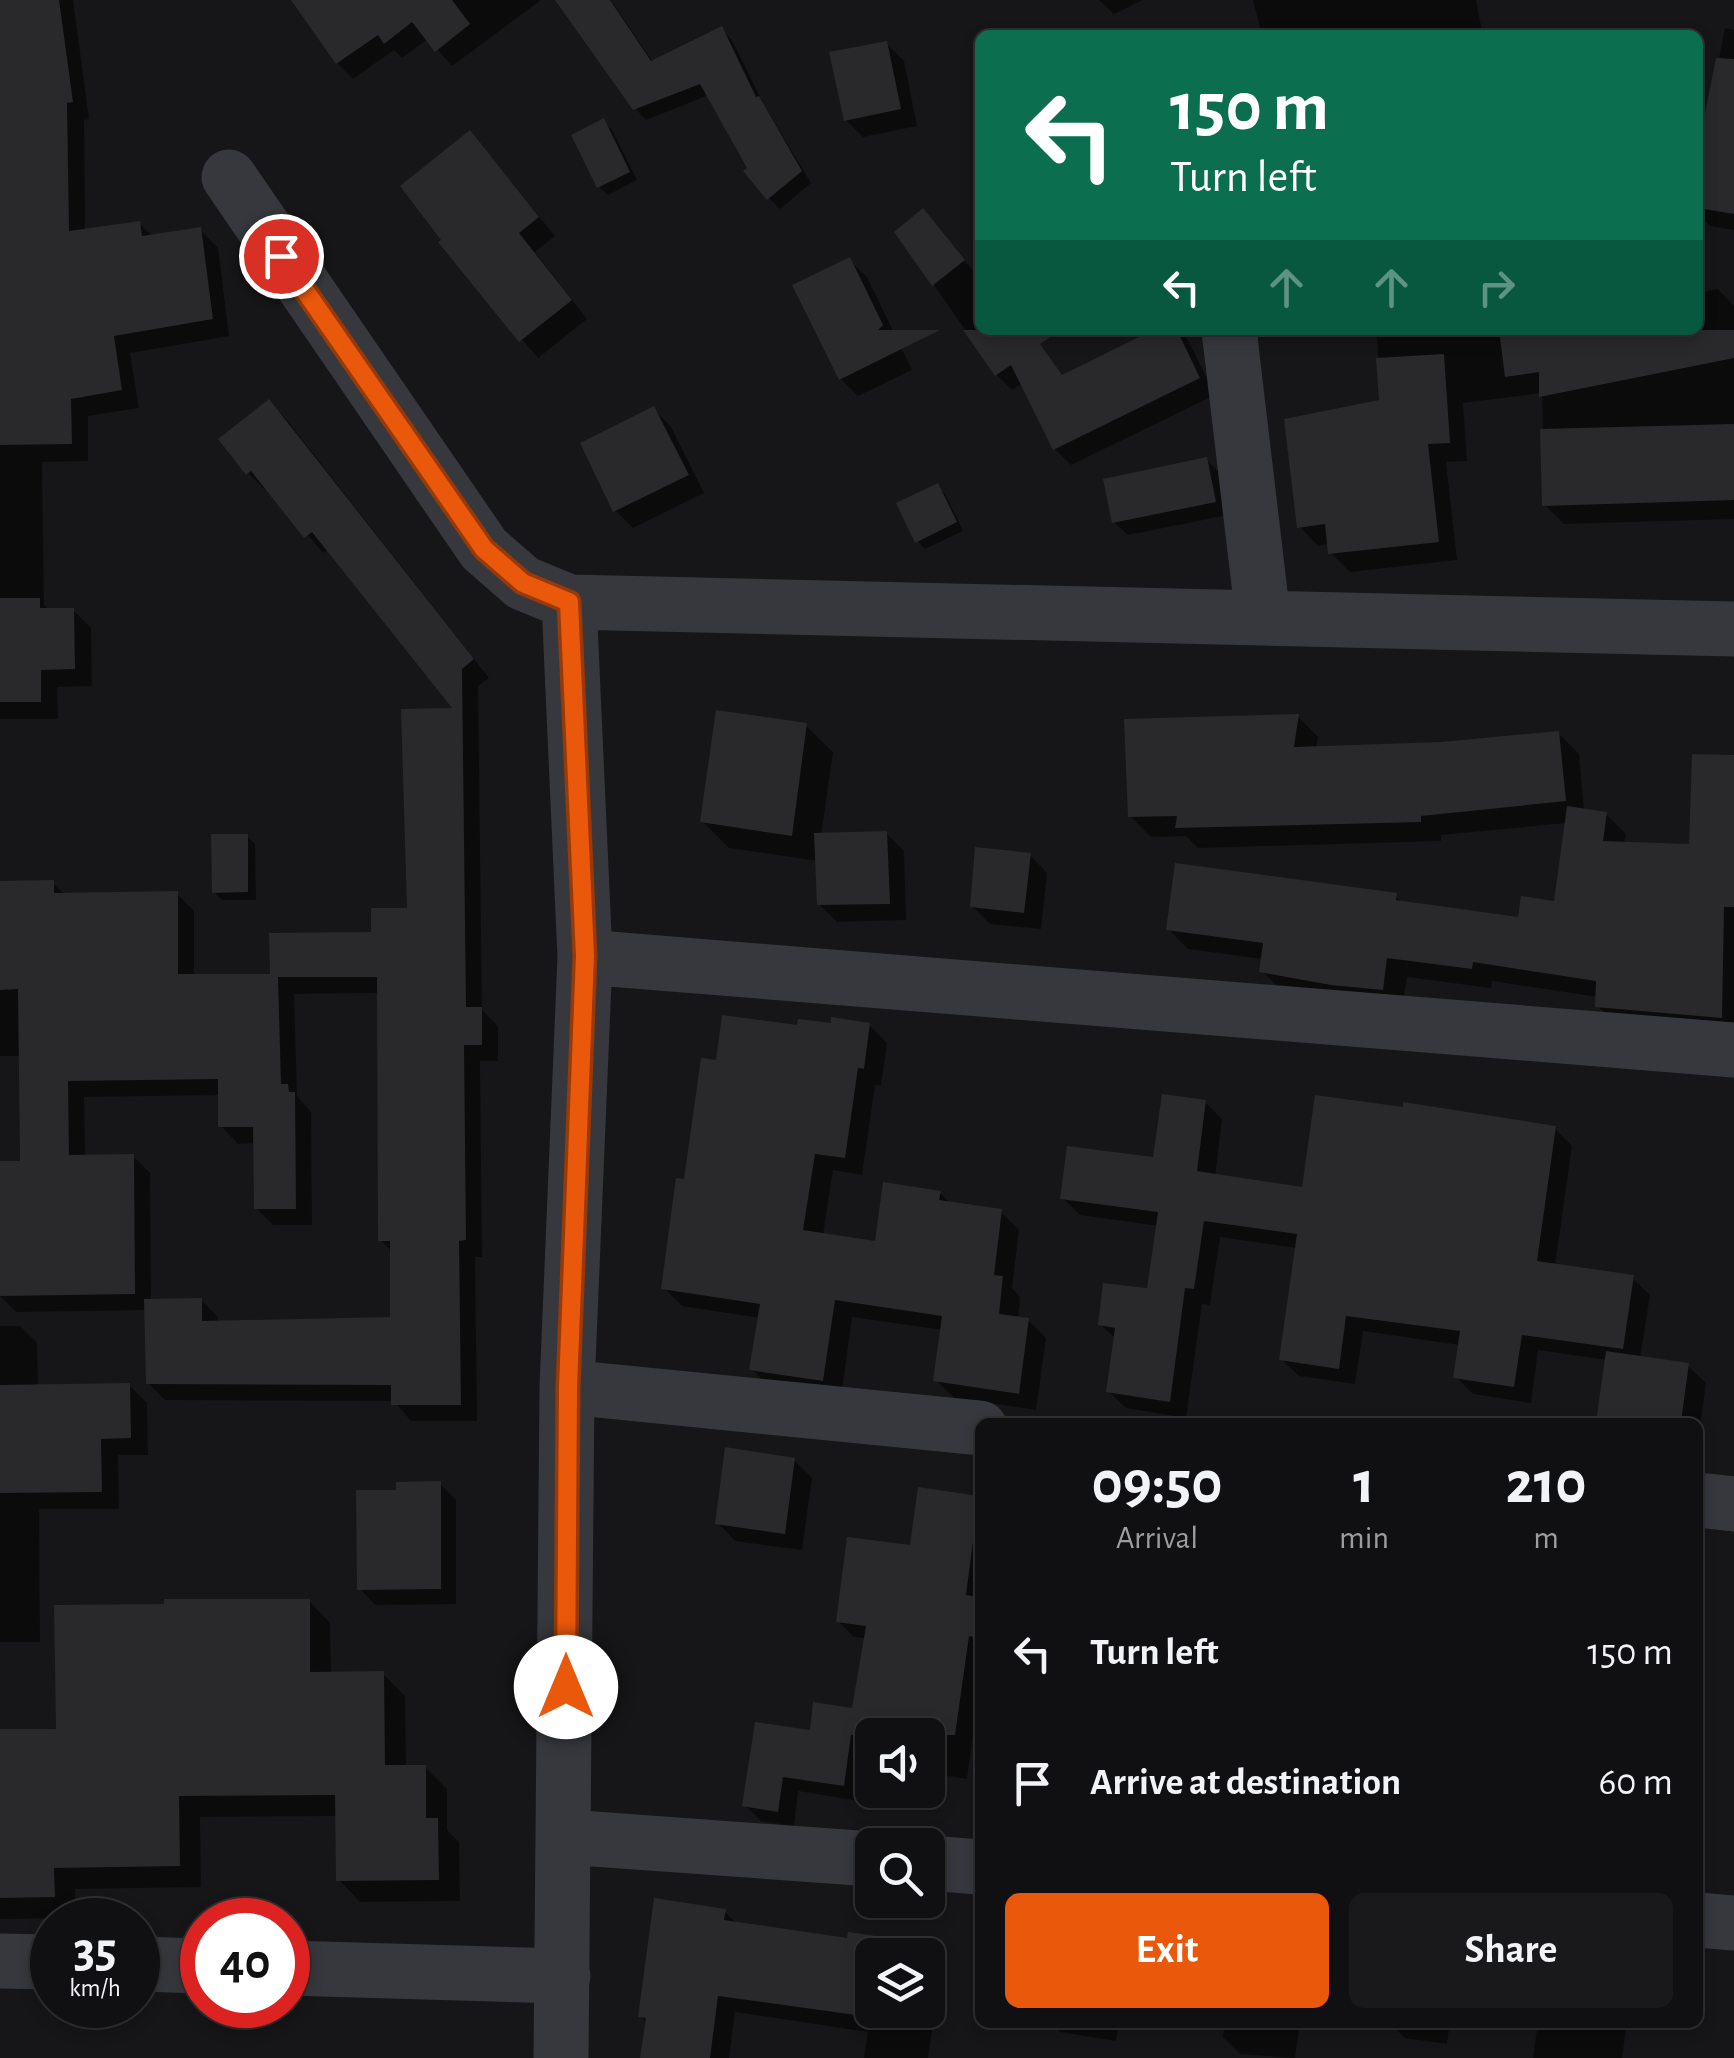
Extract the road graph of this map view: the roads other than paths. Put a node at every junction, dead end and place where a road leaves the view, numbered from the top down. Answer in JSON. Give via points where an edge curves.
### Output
{"nodes":[{"id":1,"x":229,"y":177,"type":"dead end"},
{"id":2,"x":1230,"y":335,"type":"edge"},
{"id":3,"x":569,"y":602,"type":"junction"},
{"id":4,"x":1263,"y":618,"type":"junction"},
{"id":5,"x":1734,"y":629,"type":"edge"},
{"id":6,"x":585,"y":956,"type":"junction"},
{"id":7,"x":1734,"y":1050,"type":"edge"},
{"id":8,"x":568,"y":1387,"type":"junction"},
{"id":9,"x":975,"y":1428,"type":"edge"},
{"id":10,"x":1703,"y":1501,"type":"edge"},
{"id":11,"x":1734,"y":1504,"type":"edge"},
{"id":12,"x":566,"y":1837,"type":"junction"},
{"id":13,"x":855,"y":1858,"type":"edge"},
{"id":14,"x":945,"y":1864,"type":"edge"},
{"id":15,"x":975,"y":1867,"type":"edge"},
{"id":16,"x":1703,"y":1920,"type":"edge"},
{"id":17,"x":1734,"y":1922,"type":"edge"},
{"id":18,"x":0,"y":1960,"type":"edge"},
{"id":19,"x":30,"y":1961,"type":"edge"},
{"id":20,"x":310,"y":1969,"type":"edge"},
{"id":21,"x":563,"y":1976,"type":"junction"},
{"id":22,"x":562,"y":2058,"type":"edge"}],
"edges":[{"from":1,"to":3,"type":"street","via":[[484,549],[523,583]]},
{"from":2,"to":4,"type":"street"},
{"from":3,"to":4,"type":"street"},
{"from":3,"to":6,"type":"street"},
{"from":4,"to":5,"type":"street"},
{"from":6,"to":7,"type":"street"},
{"from":6,"to":8,"type":"street"},
{"from":8,"to":9,"type":"street"},
{"from":8,"to":12,"type":"street"},
{"from":10,"to":11,"type":"street"},
{"from":12,"to":13,"type":"street"},
{"from":12,"to":21,"type":"street"},
{"from":14,"to":15,"type":"street"},
{"from":16,"to":17,"type":"street"},
{"from":18,"to":19,"type":"street"},
{"from":20,"to":21,"type":"street"},
{"from":21,"to":22,"type":"street"}]}
